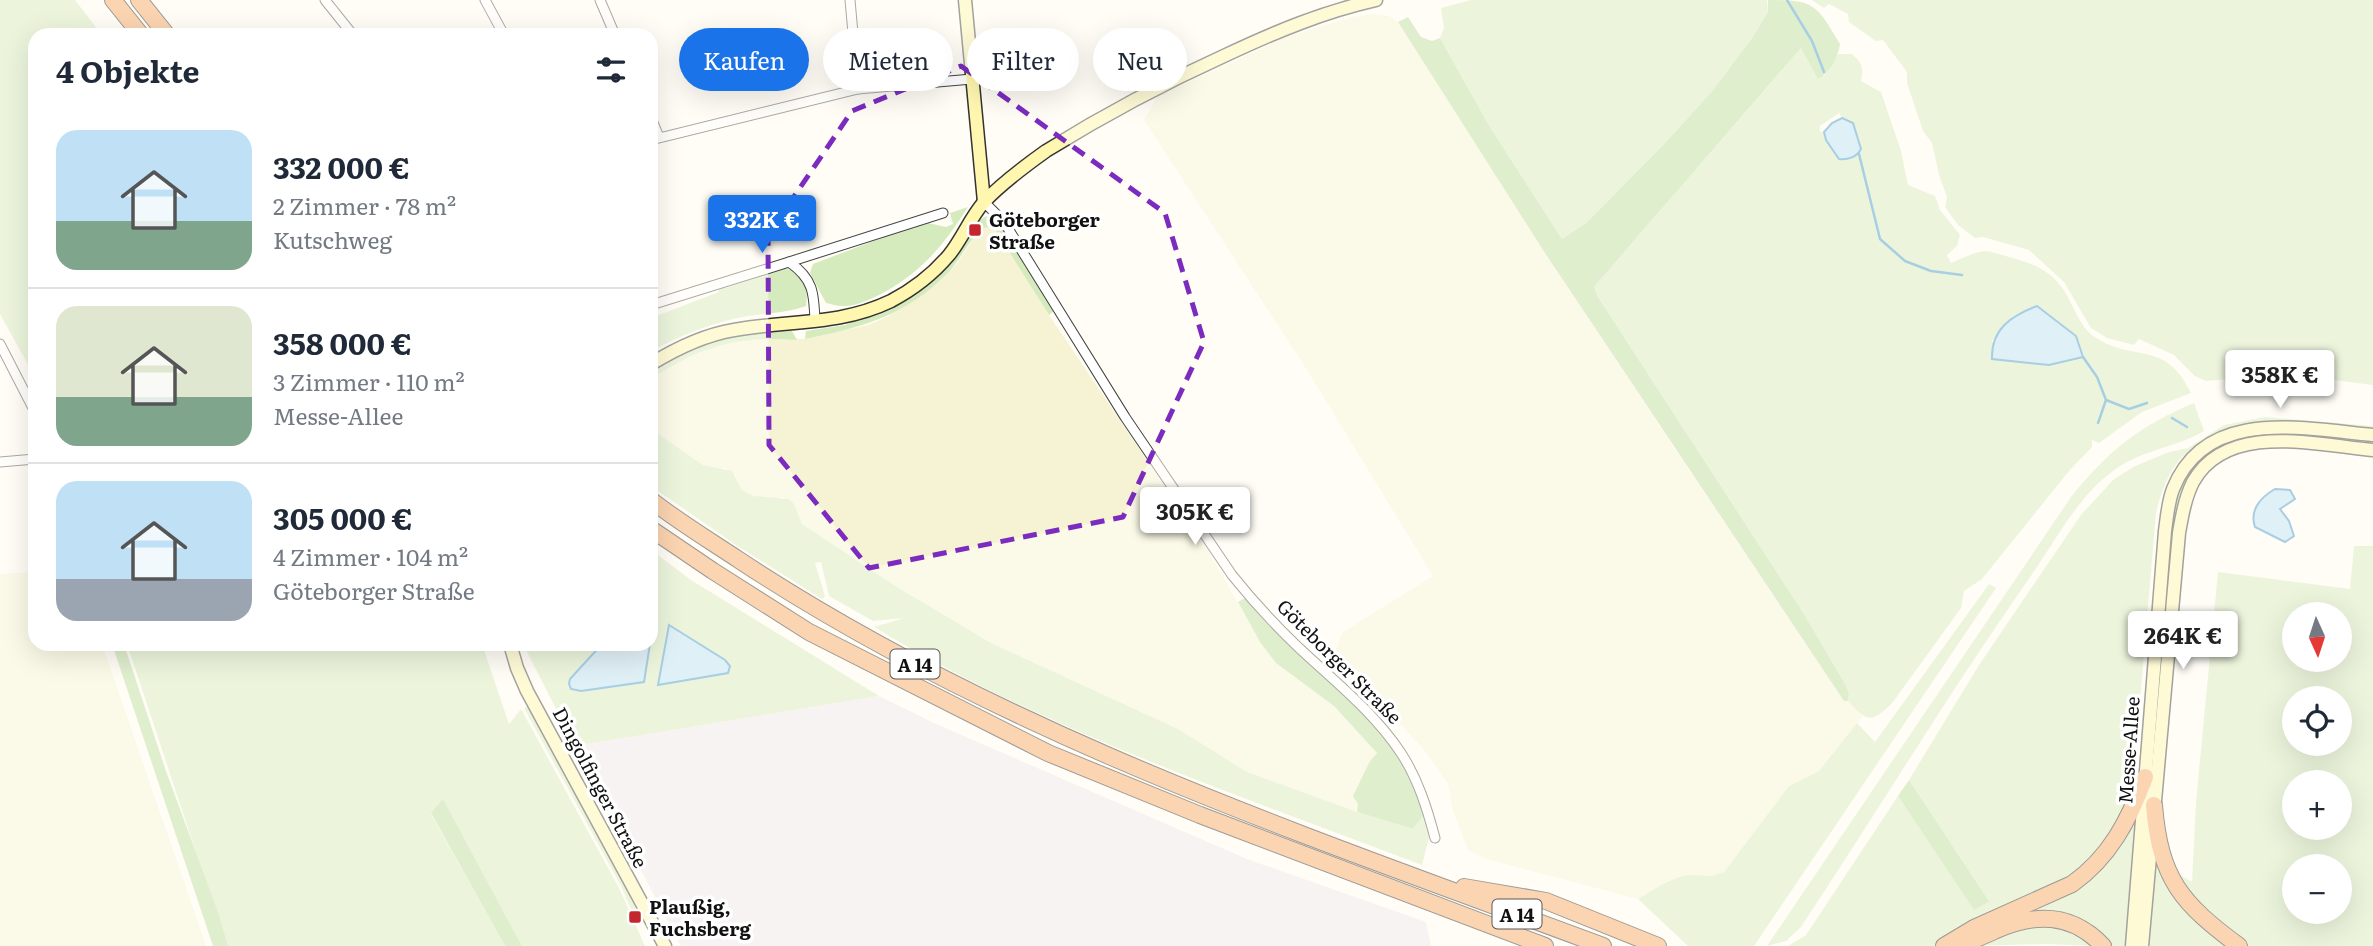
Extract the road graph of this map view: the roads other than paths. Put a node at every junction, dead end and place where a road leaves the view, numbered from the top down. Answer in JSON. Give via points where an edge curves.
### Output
{"nodes":[{"id":1,"x":113,"y":0,"type":"edge"},
{"id":2,"x":139,"y":0,"type":"edge"},
{"id":3,"x":325,"y":0,"type":"edge"},
{"id":4,"x":485,"y":0,"type":"edge"},
{"id":5,"x":600,"y":0,"type":"edge"},
{"id":6,"x":850,"y":0,"type":"edge"},
{"id":7,"x":965,"y":0,"type":"edge"},
{"id":8,"x":1376,"y":0,"type":"edge"},
{"id":9,"x":135,"y":28,"type":"edge"},
{"id":10,"x":161,"y":28,"type":"edge"},
{"id":11,"x":347,"y":28,"type":"edge"},
{"id":12,"x":500,"y":28,"type":"edge"},
{"id":13,"x":612,"y":28,"type":"edge"},
{"id":14,"x":853,"y":28,"type":"edge"},
{"id":15,"x":967,"y":28,"type":"edge"},
{"id":16,"x":850,"y":91,"type":"edge"},
{"id":17,"x":973,"y":91,"type":"edge"},
{"id":18,"x":658,"y":138,"type":"edge"},
{"id":19,"x":984,"y":202,"type":"junction"},
{"id":20,"x":943,"y":213,"type":"dead end"},
{"id":21,"x":789,"y":262,"type":"junction"},
{"id":22,"x":658,"y":303,"type":"edge"},
{"id":23,"x":815,"y":322,"type":"junction"},
{"id":24,"x":0,"y":344,"type":"edge"},
{"id":25,"x":658,"y":360,"type":"edge"},
{"id":26,"x":28,"y":398,"type":"edge"},
{"id":27,"x":2373,"y":435,"type":"edge"},
{"id":28,"x":2373,"y":450,"type":"edge"},
{"id":29,"x":28,"y":459,"type":"edge"},
{"id":30,"x":0,"y":461,"type":"edge"},
{"id":31,"x":658,"y":505,"type":"edge"},
{"id":32,"x":658,"y":533,"type":"edge"},
{"id":33,"x":512,"y":651,"type":"edge"},
{"id":34,"x":2145,"y":777,"type":"junction"},
{"id":35,"x":2154,"y":805,"type":"junction"},
{"id":36,"x":1435,"y":838,"type":"dead end"},
{"id":37,"x":1431,"y":882,"type":"junction"},
{"id":38,"x":1476,"y":920,"type":"junction"},
{"id":39,"x":665,"y":946,"type":"edge"},
{"id":40,"x":1519,"y":946,"type":"edge"},
{"id":41,"x":1545,"y":946,"type":"edge"},
{"id":42,"x":1603,"y":946,"type":"edge"},
{"id":43,"x":1658,"y":946,"type":"edge"},
{"id":44,"x":1944,"y":946,"type":"edge"},
{"id":45,"x":1965,"y":946,"type":"edge"},
{"id":46,"x":2103,"y":946,"type":"edge"},
{"id":47,"x":2132,"y":946,"type":"edge"},
{"id":48,"x":2141,"y":946,"type":"edge"},
{"id":49,"x":2239,"y":946,"type":"edge"}],
"edges":[{"from":1,"to":9,"type":"highway"},
{"from":2,"to":10,"type":"highway"},
{"from":3,"to":11,"type":"street"},
{"from":4,"to":12,"type":"street"},
{"from":5,"to":13,"type":"street"},
{"from":6,"to":14,"type":"street"},
{"from":7,"to":15,"type":"street"},
{"from":8,"to":19,"type":"street","via":[[1282,29],[1180,76],[1046,151]]},
{"from":16,"to":18,"type":"street"},
{"from":17,"to":19,"type":"street"},
{"from":19,"to":23,"type":"street","via":[[949,255],[916,285],[870,310]]},
{"from":19,"to":36,"type":"street","name":"Göteborger Straße","via":[[1004,222],[1125,417],[1233,575],[1383,728],[1425,801]]},
{"from":20,"to":21,"type":"street"},
{"from":21,"to":22,"type":"street"},
{"from":21,"to":23,"type":"street","via":[[801,271],[813,291]]},
{"from":23,"to":25,"type":"street","via":[[715,334]]},
{"from":24,"to":26,"type":"street"},
{"from":27,"to":34,"type":"street","name":"Messe-Allee","via":[[2273,426],[2247,429],[2223,436],[2185,467],[2174,488],[2165,531]]},
{"from":28,"to":35,"type":"street","name":"Messe-Allee","via":[[2262,441],[2228,450],[2198,474],[2183,508],[2179,534]]},
{"from":29,"to":30,"type":"street"},
{"from":31,"to":37,"type":"highway","number":"A 14","via":[[796,598],[900,657],[1059,736],[1197,794]]},
{"from":32,"to":38,"type":"highway","number":"A 14","via":[[809,632],[1048,753]]},
{"from":33,"to":39,"type":"street","name":"Dingolfinger Straße","via":[[527,691]]},
{"from":34,"to":44,"type":"highway","via":[[2129,820],[2109,851],[2086,874]]},
{"from":34,"to":47,"type":"street","name":"Messe-Allee"},
{"from":35,"to":48,"type":"street","name":"Messe-Allee"},
{"from":35,"to":49,"type":"highway","via":[[2157,840],[2173,883],[2203,919]]},
{"from":37,"to":42,"type":"highway","number":"A 14"},
{"from":37,"to":43,"type":"highway","via":[[1546,901]]},
{"from":38,"to":40,"type":"highway"},
{"from":38,"to":41,"type":"highway","number":"A 14"},
{"from":45,"to":46,"type":"highway","via":[[2016,922],[2041,918],[2080,927]]}]}
